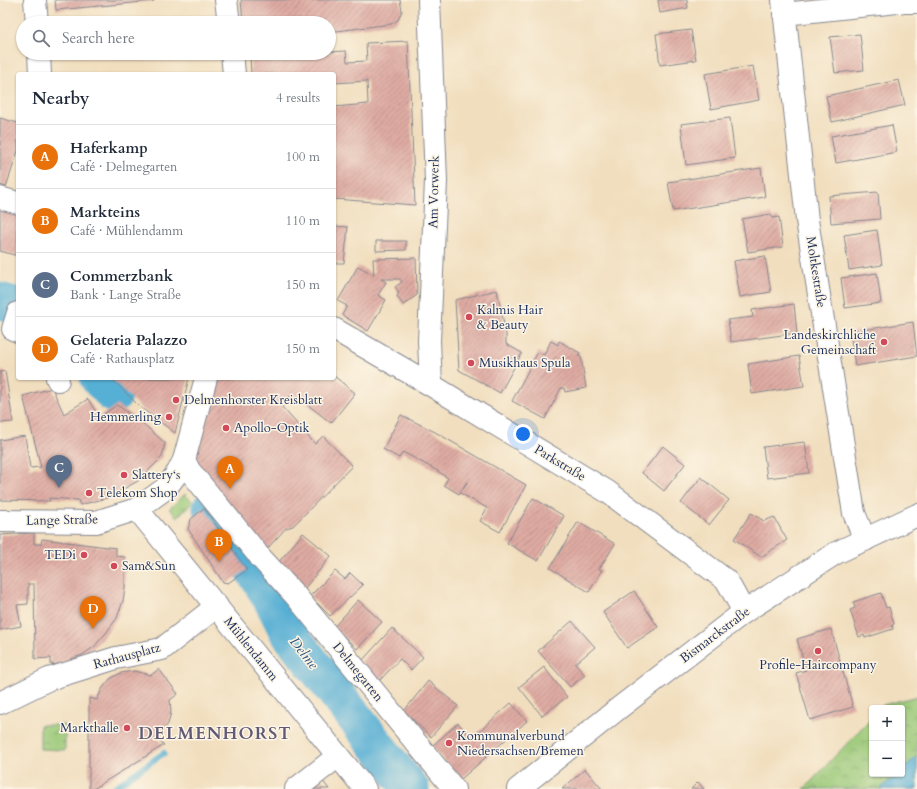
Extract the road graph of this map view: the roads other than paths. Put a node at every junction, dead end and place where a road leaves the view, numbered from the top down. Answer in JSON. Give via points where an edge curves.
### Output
{"nodes":[{"id":1,"x":35,"y":0,"type":"edge"},
{"id":2,"x":226,"y":0,"type":"edge"},
{"id":3,"x":429,"y":0,"type":"edge"},
{"id":4,"x":917,"y":2,"type":"edge"},
{"id":5,"x":783,"y":7,"type":"edge"},
{"id":6,"x":36,"y":16,"type":"edge"},
{"id":7,"x":228,"y":16,"type":"edge"},
{"id":8,"x":39,"y":60,"type":"edge"},
{"id":9,"x":233,"y":60,"type":"edge"},
{"id":10,"x":40,"y":72,"type":"edge"},
{"id":11,"x":234,"y":72,"type":"edge"},
{"id":12,"x":0,"y":198,"type":"edge"},
{"id":13,"x":16,"y":202,"type":"edge"},
{"id":14,"x":16,"y":319,"type":"edge"},
{"id":15,"x":336,"y":330,"type":"edge"},
{"id":16,"x":16,"y":331,"type":"edge"},
{"id":17,"x":205,"y":380,"type":"edge"},
{"id":18,"x":431,"y":385,"type":"junction"},
{"id":19,"x":184,"y":460,"type":"junction"},
{"id":20,"x":137,"y":509,"type":"junction"},
{"id":21,"x":917,"y":515,"type":"edge"},
{"id":22,"x":0,"y":521,"type":"edge"},
{"id":23,"x":865,"y":540,"type":"junction"},
{"id":24,"x":217,"y":606,"type":"junction"},
{"id":25,"x":744,"y":612,"type":"junction"},
{"id":26,"x":0,"y":703,"type":"edge"},
{"id":27,"x":338,"y":756,"type":"junction"},
{"id":28,"x":523,"y":786,"type":"edge"},
{"id":29,"x":296,"y":789,"type":"edge"},
{"id":30,"x":365,"y":789,"type":"edge"},
{"id":31,"x":454,"y":789,"type":"edge"}],
"edges":[{"from":1,"to":6,"type":"street"},
{"from":2,"to":7,"type":"street"},
{"from":3,"to":18,"type":"street","name":"Am Vorwerk","via":[[436,181],[429,341]]},
{"from":4,"to":5,"type":"street"},
{"from":5,"to":23,"type":"street","name":"Moltkestraße","via":[[807,220],[854,513]]},
{"from":8,"to":10,"type":"street"},
{"from":9,"to":11,"type":"street"},
{"from":12,"to":13,"type":"street"},
{"from":14,"to":16,"type":"street","via":[[13,329]]},
{"from":15,"to":18,"type":"street","name":"Parkstraße"},
{"from":17,"to":19,"type":"street","name":"Lange Straße"},
{"from":18,"to":25,"type":"street","name":"Parkstraße","via":[[608,492],[727,581]]},
{"from":19,"to":20,"type":"street","name":"Lange Straße","via":[[166,488]]},
{"from":19,"to":31,"type":"street","name":"Delmegarten","via":[[189,470],[258,555],[295,595]]},
{"from":20,"to":22,"type":"street","name":"Lange Straße","via":[[96,522]]},
{"from":20,"to":24,"type":"street","name":"Mühlendamm"},
{"from":21,"to":23,"type":"street","name":"Bismarckstraße"},
{"from":23,"to":25,"type":"street","name":"Bismarckstraße","via":[[836,553]]},
{"from":24,"to":26,"type":"street","name":"Rathausplatz","via":[[162,648],[116,658],[49,679]]},
{"from":24,"to":27,"type":"street","name":"Mühlendamm"},
{"from":25,"to":28,"type":"street","name":"Bismarckstraße"},
{"from":27,"to":29,"type":"street"},
{"from":27,"to":30,"type":"street","name":"Mühlendamm"}]}
